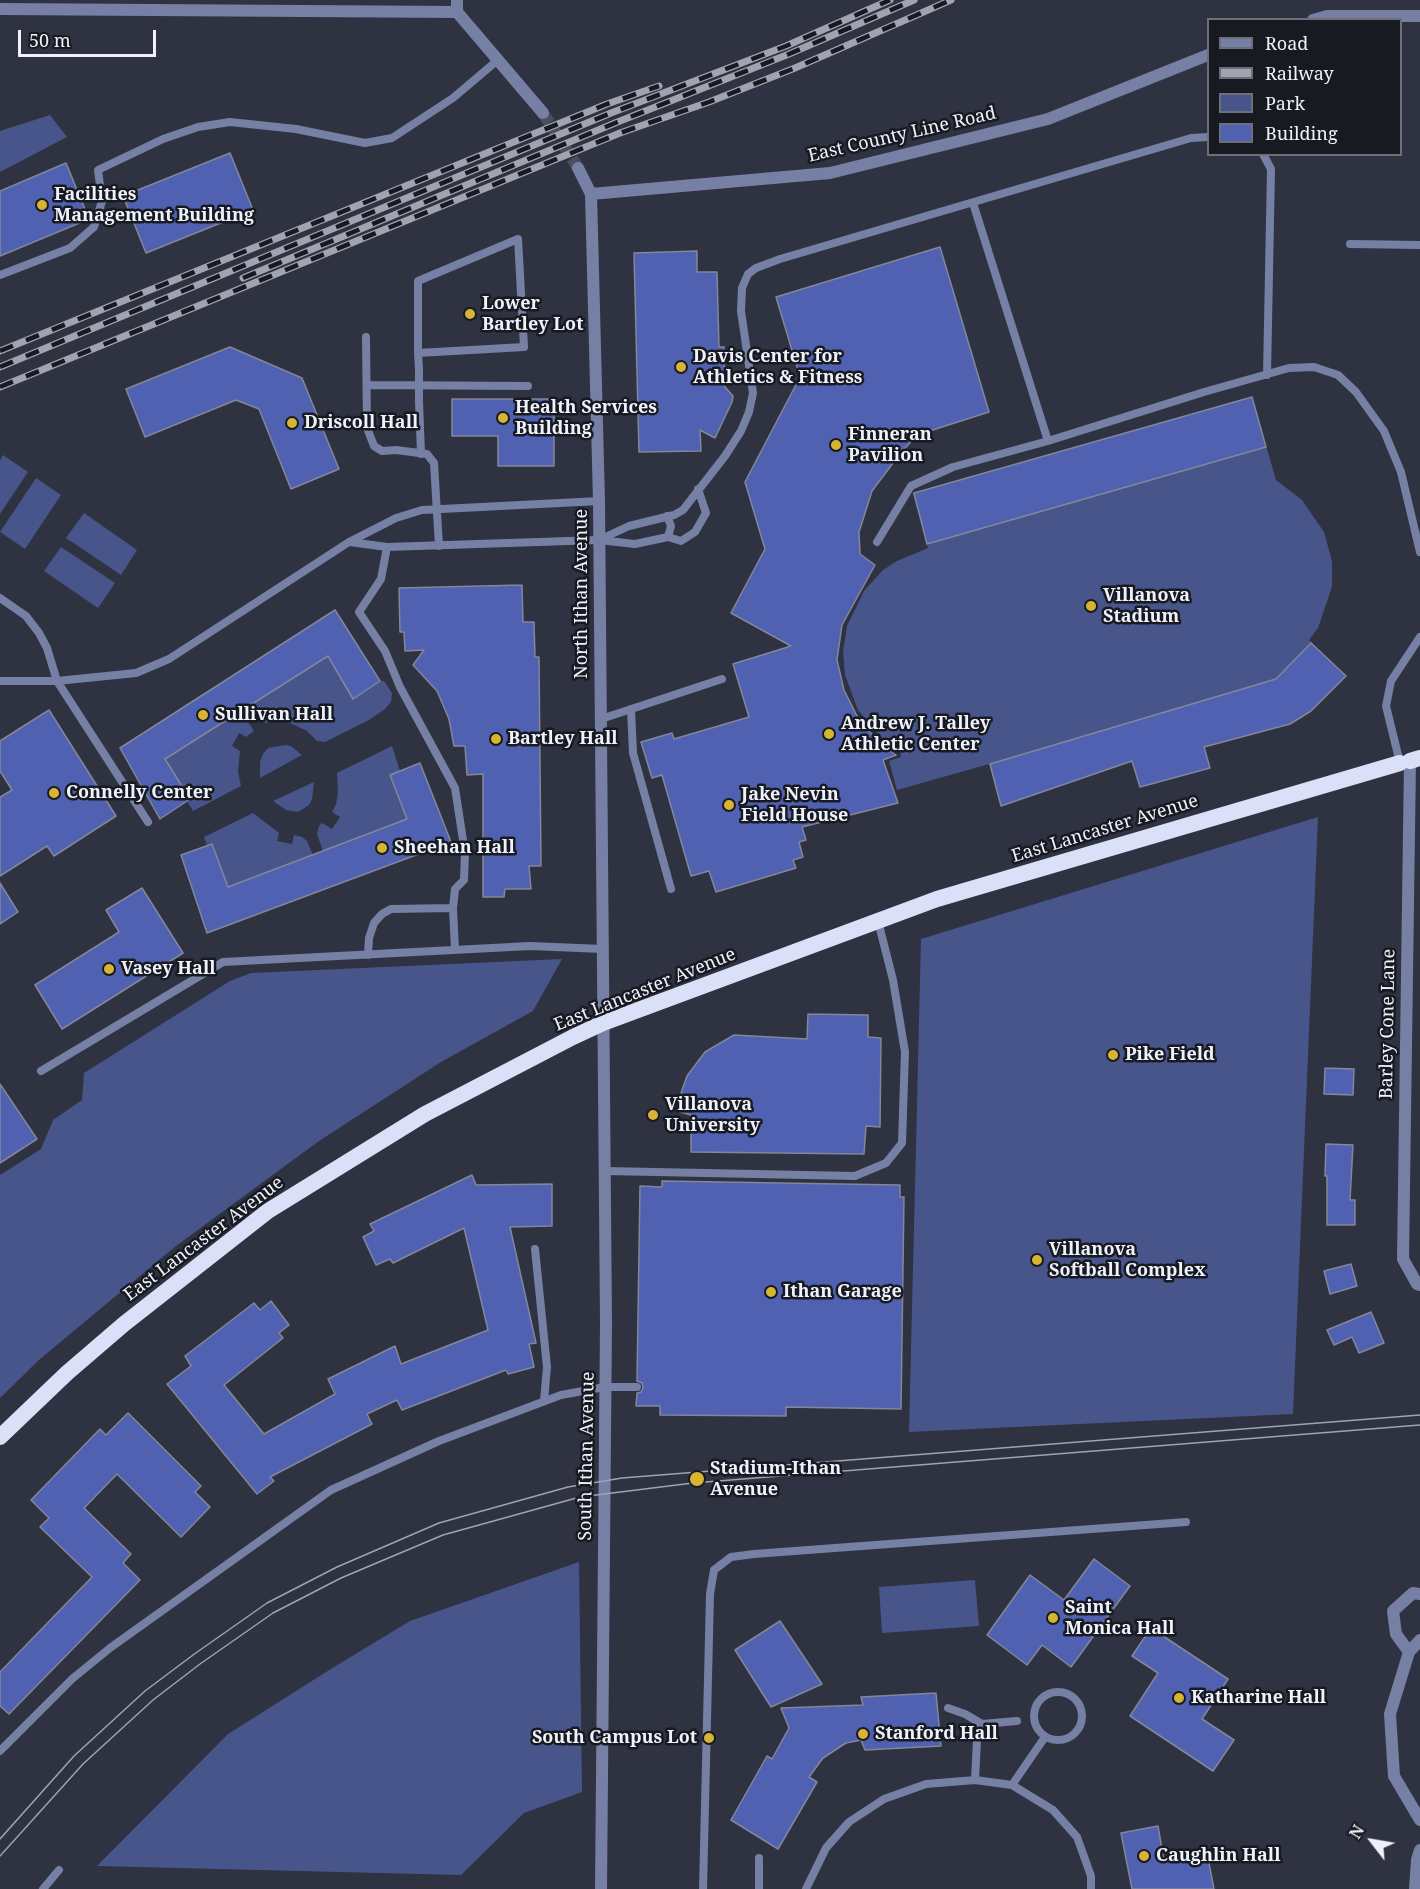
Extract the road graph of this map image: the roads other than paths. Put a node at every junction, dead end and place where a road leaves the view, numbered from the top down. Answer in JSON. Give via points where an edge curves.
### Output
{"nodes":[{"id":1,"x":457,"y":6,"type":"edge"},
{"id":2,"x":0,"y":9,"type":"edge"},
{"id":3,"x":1420,"y":16,"type":"edge"},
{"id":4,"x":1320,"y":18,"type":"edge"},
{"id":5,"x":1207,"y":57,"type":"edge"},
{"id":6,"x":499,"y":59,"type":"junction"},
{"id":7,"x":543,"y":113,"type":"tunnel mouth"},
{"id":8,"x":1207,"y":137,"type":"edge"},
{"id":9,"x":1264,"y":156,"type":"edge"},
{"id":10,"x":578,"y":168,"type":"tunnel mouth"},
{"id":11,"x":591,"y":194,"type":"junction"},
{"id":12,"x":973,"y":203,"type":"junction"},
{"id":13,"x":1350,"y":244,"type":"dead end"},
{"id":14,"x":1420,"y":245,"type":"edge"},
{"id":15,"x":0,"y":275,"type":"edge"},
{"id":16,"x":366,"y":337,"type":"dead end"},
{"id":17,"x":418,"y":353,"type":"junction"},
{"id":18,"x":1267,"y":375,"type":"junction"},
{"id":19,"x":367,"y":385,"type":"junction"},
{"id":20,"x":528,"y":386,"type":"dead end"},
{"id":21,"x":1048,"y":441,"type":"junction"},
{"id":22,"x":421,"y":454,"type":"junction"},
{"id":23,"x":698,"y":489,"type":"junction"},
{"id":24,"x":599,"y":501,"type":"junction"},
{"id":25,"x":438,"y":509,"type":"junction"},
{"id":26,"x":667,"y":516,"type":"junction"},
{"id":27,"x":668,"y":537,"type":"junction"},
{"id":28,"x":599,"y":540,"type":"junction"},
{"id":29,"x":350,"y":542,"type":"junction"},
{"id":30,"x":877,"y":542,"type":"dead end"},
{"id":31,"x":439,"y":546,"type":"junction"},
{"id":32,"x":387,"y":547,"type":"junction"},
{"id":33,"x":1420,"y":552,"type":"edge"},
{"id":34,"x":0,"y":598,"type":"edge"},
{"id":35,"x":1420,"y":637,"type":"edge"},
{"id":36,"x":722,"y":680,"type":"dead end"},
{"id":37,"x":0,"y":681,"type":"edge"},
{"id":38,"x":57,"y":681,"type":"junction"},
{"id":39,"x":631,"y":709,"type":"junction"},
{"id":40,"x":601,"y":719,"type":"junction"},
{"id":41,"x":1410,"y":760,"type":"edge"},
{"id":42,"x":148,"y":822,"type":"dead end"},
{"id":43,"x":671,"y":889,"type":"dead end"},
{"id":44,"x":453,"y":908,"type":"junction"},
{"id":45,"x":878,"y":921,"type":"junction"},
{"id":46,"x":603,"y":949,"type":"junction"},
{"id":47,"x":455,"y":950,"type":"junction"},
{"id":48,"x":368,"y":955,"type":"junction"},
{"id":49,"x":603,"y":1023,"type":"junction"},
{"id":50,"x":41,"y":1071,"type":"dead end"},
{"id":51,"x":605,"y":1171,"type":"junction"},
{"id":52,"x":535,"y":1249,"type":"dead end"},
{"id":53,"x":1418,"y":1284,"type":"edge"},
{"id":54,"x":605,"y":1387,"type":"junction"},
{"id":55,"x":637,"y":1387,"type":"dead end"},
{"id":56,"x":544,"y":1401,"type":"junction"},
{"id":57,"x":0,"y":1437,"type":"edge"},
{"id":58,"x":1186,"y":1522,"type":"dead end"},
{"id":59,"x":1420,"y":1594,"type":"edge"},
{"id":60,"x":1420,"y":1640,"type":"edge"},
{"id":61,"x":1409,"y":1652,"type":"junction"},
{"id":62,"x":948,"y":1708,"type":"dead end"},
{"id":63,"x":1017,"y":1721,"type":"dead end"},
{"id":64,"x":982,"y":1724,"type":"junction"},
{"id":65,"x":1045,"y":1737,"type":"junction"},
{"id":66,"x":0,"y":1751,"type":"edge"},
{"id":67,"x":975,"y":1780,"type":"junction"},
{"id":68,"x":1012,"y":1785,"type":"junction"},
{"id":69,"x":1420,"y":1820,"type":"edge"},
{"id":70,"x":1420,"y":1850,"type":"edge"},
{"id":71,"x":759,"y":1858,"type":"dead end"},
{"id":72,"x":59,"y":1870,"type":"dead end"},
{"id":73,"x":43,"y":1889,"type":"edge"},
{"id":74,"x":601,"y":1889,"type":"edge"},
{"id":75,"x":703,"y":1889,"type":"edge"},
{"id":76,"x":759,"y":1889,"type":"edge"},
{"id":77,"x":806,"y":1889,"type":"edge"},
{"id":78,"x":1091,"y":1889,"type":"edge"},
{"id":79,"x":1415,"y":1889,"type":"edge"}],
"edges":[{"from":1,"to":2,"type":"street"},
{"from":1,"to":6,"type":"street"},
{"from":3,"to":4,"type":"street"},
{"from":5,"to":11,"type":"street","name":"East County Line Road","via":[[1048,119],[830,173]]},
{"from":6,"to":7,"type":"street"},
{"from":6,"to":15,"type":"lane","via":[[453,98],[392,138],[365,143],[296,129],[230,122],[198,127],[163,139],[98,170],[102,201],[94,227],[70,248]]},
{"from":8,"to":12,"type":"lane","via":[[1191,138]]},
{"from":9,"to":18,"type":"lane","via":[[1271,169]]},
{"from":10,"to":11,"type":"street","name":"North Ithan Avenue"},
{"from":11,"to":24,"type":"street","name":"North Ithan Avenue"},
{"from":12,"to":21,"type":"lane"},
{"from":12,"to":23,"type":"lane","via":[[780,260],[748,274],[742,288],[741,311],[753,393],[749,412],[725,456]]},
{"from":13,"to":14,"type":"lane"},
{"from":16,"to":19,"type":"lane"},
{"from":17,"to":17,"type":"lane","via":[[418,281],[518,239],[524,347]]},
{"from":17,"to":22,"type":"lane","bridge":true},
{"from":18,"to":21,"type":"lane"},
{"from":18,"to":33,"type":"lane","via":[[1289,368],[1314,367],[1338,375],[1356,392],[1394,451]]},
{"from":19,"to":20,"type":"lane"},
{"from":19,"to":22,"type":"lane","via":[[367,428],[374,446],[382,451]]},
{"from":21,"to":30,"type":"lane","via":[[953,467],[911,486]]},
{"from":22,"to":25,"type":"lane","via":[[427,454],[434,463]]},
{"from":23,"to":26,"type":"lane","via":[[683,510]]},
{"from":23,"to":27,"type":"lane","via":[[706,513],[702,522],[681,541]]},
{"from":24,"to":25,"type":"lane"},
{"from":24,"to":28,"type":"street","name":"North Ithan Avenue"},
{"from":25,"to":29,"type":"lane","via":[[396,518]]},
{"from":25,"to":31,"type":"lane"},
{"from":26,"to":27,"type":"lane","via":[[671,526]]},
{"from":26,"to":28,"type":"lane","via":[[629,526]]},
{"from":27,"to":28,"type":"lane","via":[[635,544]]},
{"from":28,"to":31,"type":"lane"},
{"from":28,"to":40,"type":"street","name":"North Ithan Avenue"},
{"from":29,"to":32,"type":"lane"},
{"from":29,"to":38,"type":"lane","via":[[169,659],[136,673]]},
{"from":31,"to":32,"type":"lane"},
{"from":32,"to":44,"type":"lane","via":[[381,579],[359,612],[385,651],[400,687],[455,788],[465,853],[464,880],[455,889]]},
{"from":34,"to":38,"type":"lane","via":[[26,616],[39,633]]},
{"from":35,"to":41,"type":"lane","via":[[1391,681],[1386,706]]},
{"from":36,"to":39,"type":"lane"},
{"from":37,"to":38,"type":"lane"},
{"from":38,"to":42,"type":"lane"},
{"from":39,"to":40,"type":"lane"},
{"from":39,"to":43,"type":"lane","via":[[633,753]]},
{"from":40,"to":46,"type":"street","name":"North Ithan Avenue"},
{"from":41,"to":45,"type":"highway","name":"East Lancaster Avenue","via":[[937,899]]},
{"from":41,"to":53,"type":"street","name":"Barley Cone Lane","via":[[1403,1259]]},
{"from":44,"to":47,"type":"lane"},
{"from":44,"to":48,"type":"lane","via":[[391,909],[374,923]]},
{"from":45,"to":49,"type":"highway","name":"East Lancaster Avenue"},
{"from":45,"to":51,"type":"lane","via":[[905,1052],[902,1143],[886,1163],[855,1176]]},
{"from":46,"to":47,"type":"lane","via":[[530,946]]},
{"from":46,"to":49,"type":"street","name":"North Ithan Avenue"},
{"from":47,"to":48,"type":"lane"},
{"from":48,"to":50,"type":"lane","via":[[223,962]]},
{"from":49,"to":51,"type":"street","name":"South Ithan Avenue"},
{"from":49,"to":57,"type":"highway","name":"East Lancaster Avenue","via":[[425,1114],[268,1211],[124,1324]]},
{"from":51,"to":54,"type":"street","name":"South Ithan Avenue"},
{"from":52,"to":56,"type":"lane","via":[[547,1367]]},
{"from":54,"to":55,"type":"lane"},
{"from":54,"to":56,"type":"lane"},
{"from":54,"to":74,"type":"street","name":"South Ithan Avenue"},
{"from":56,"to":66,"type":"lane","via":[[439,1441],[331,1490],[110,1648],[72,1679]]},
{"from":58,"to":75,"type":"lane","via":[[731,1557],[714,1570],[710,1594]]},
{"from":59,"to":61,"type":"street","via":[[1413,1593],[1393,1611],[1396,1634]]},
{"from":60,"to":61,"type":"street"},
{"from":61,"to":69,"type":"street","via":[[1390,1714],[1394,1776]]},
{"from":62,"to":64,"type":"lane"},
{"from":63,"to":64,"type":"lane"},
{"from":64,"to":67,"type":"lane"},
{"from":65,"to":65,"type":"lane","via":[[1035,1725],[1034,1710],[1038,1703],[1057,1692],[1072,1696],[1083,1718],[1076,1733],[1061,1741]]},
{"from":65,"to":68,"type":"lane"},
{"from":67,"to":68,"type":"lane"},
{"from":67,"to":77,"type":"lane","via":[[926,1784],[884,1798],[849,1822],[826,1848]]},
{"from":68,"to":78,"type":"lane","via":[[1053,1810],[1077,1837],[1091,1876]]},
{"from":70,"to":79,"type":"street"},
{"from":71,"to":76,"type":"lane"},
{"from":72,"to":73,"type":"lane"}]}
